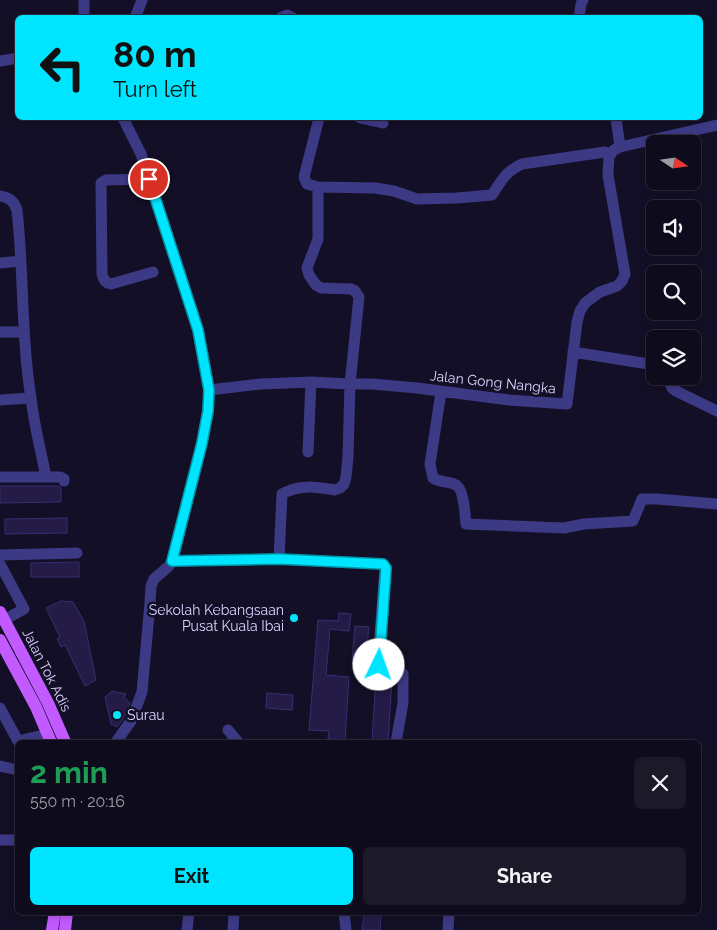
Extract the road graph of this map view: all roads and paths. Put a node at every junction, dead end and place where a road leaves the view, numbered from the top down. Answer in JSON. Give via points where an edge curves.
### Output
{"nodes":[{"id":1,"x":84,"y":0,"type":"edge"},
{"id":2,"x":142,"y":0,"type":"edge"},
{"id":3,"x":583,"y":0,"type":"edge"},
{"id":4,"x":84,"y":15,"type":"edge"},
{"id":5,"x":136,"y":15,"type":"edge"},
{"id":6,"x":579,"y":15,"type":"edge"},
{"id":7,"x":15,"y":58,"type":"edge"},
{"id":8,"x":0,"y":61,"type":"edge"},
{"id":9,"x":124,"y":120,"type":"edge"},
{"id":10,"x":319,"y":120,"type":"edge"},
{"id":11,"x":370,"y":120,"type":"edge"},
{"id":12,"x":616,"y":120,"type":"edge"},
{"id":13,"x":384,"y":123,"type":"dead end"},
{"id":14,"x":717,"y":125,"type":"edge"},
{"id":15,"x":616,"y":150,"type":"junction"},
{"id":16,"x":149,"y":179,"type":"junction"},
{"id":17,"x":318,"y":187,"type":"junction"},
{"id":18,"x":0,"y":196,"type":"edge"},
{"id":19,"x":21,"y":262,"type":"junction"},
{"id":20,"x":0,"y":263,"type":"edge"},
{"id":21,"x":153,"y":272,"type":"dead end"},
{"id":22,"x":0,"y":332,"type":"edge"},
{"id":23,"x":24,"y":332,"type":"junction"},
{"id":24,"x":573,"y":352,"type":"junction"},
{"id":25,"x":646,"y":364,"type":"edge"},
{"id":26,"x":311,"y":382,"type":"junction"},
{"id":27,"x":350,"y":384,"type":"junction"},
{"id":28,"x":671,"y":385,"type":"edge"},
{"id":29,"x":209,"y":390,"type":"junction"},
{"id":30,"x":441,"y":392,"type":"junction"},
{"id":31,"x":30,"y":398,"type":"junction"},
{"id":32,"x":0,"y":400,"type":"edge"},
{"id":33,"x":717,"y":411,"type":"edge"},
{"id":34,"x":308,"y":452,"type":"dead end"},
{"id":35,"x":0,"y":477,"type":"edge"},
{"id":36,"x":46,"y":477,"type":"junction"},
{"id":37,"x":64,"y":481,"type":"dead end"},
{"id":38,"x":717,"y":504,"type":"edge"},
{"id":39,"x":77,"y":553,"type":"dead end"},
{"id":40,"x":0,"y":555,"type":"edge"},
{"id":41,"x":279,"y":559,"type":"junction"},
{"id":42,"x":172,"y":561,"type":"junction"},
{"id":43,"x":0,"y":564,"type":"edge"},
{"id":44,"x":2,"y":616,"type":"edge"},
{"id":45,"x":0,"y":640,"type":"edge"},
{"id":46,"x":0,"y":708,"type":"edge"},
{"id":47,"x":228,"y":730,"type":"dead end"},
{"id":48,"x":50,"y":738,"type":"edge"},
{"id":49,"x":17,"y":740,"type":"edge"},
{"id":50,"x":34,"y":740,"type":"edge"},
{"id":51,"x":64,"y":740,"type":"edge"},
{"id":52,"x":117,"y":740,"type":"edge"},
{"id":53,"x":236,"y":740,"type":"edge"},
{"id":54,"x":396,"y":740,"type":"edge"},
{"id":55,"x":0,"y":766,"type":"edge"},
{"id":56,"x":15,"y":769,"type":"edge"},
{"id":57,"x":0,"y":840,"type":"edge"},
{"id":58,"x":15,"y":840,"type":"edge"},
{"id":59,"x":54,"y":915,"type":"edge"},
{"id":60,"x":66,"y":915,"type":"edge"},
{"id":61,"x":189,"y":915,"type":"edge"},
{"id":62,"x":234,"y":915,"type":"edge"},
{"id":63,"x":344,"y":915,"type":"edge"},
{"id":64,"x":449,"y":915,"type":"edge"},
{"id":65,"x":52,"y":930,"type":"edge"},
{"id":66,"x":64,"y":930,"type":"edge"},
{"id":67,"x":187,"y":930,"type":"edge"},
{"id":68,"x":233,"y":930,"type":"edge"},
{"id":69,"x":346,"y":930,"type":"edge"},
{"id":70,"x":448,"y":930,"type":"edge"}],
"edges":[{"from":1,"to":4,"type":"street"},
{"from":2,"to":5,"type":"street"},
{"from":3,"to":6,"type":"street"},
{"from":7,"to":8,"type":"street"},
{"from":9,"to":16,"type":"street"},
{"from":10,"to":17,"type":"street","via":[[304,177],[306,184]]},
{"from":11,"to":13,"type":"street"},
{"from":12,"to":15,"type":"street","name":"Jalan Gong Nangka"},
{"from":14,"to":15,"type":"street"},
{"from":15,"to":17,"type":"street","via":[[522,164],[508,172],[492,195],[417,199],[375,188]]},
{"from":15,"to":24,"type":"street","name":"Jalan Gong Nangka","via":[[609,156],[608,175],[625,274],[618,286],[600,292],[585,303],[577,322]]},
{"from":16,"to":21,"type":"street","via":[[106,180],[101,183],[102,274],[106,282],[112,284]]},
{"from":16,"to":29,"type":"street","via":[[198,330]]},
{"from":17,"to":27,"type":"street","via":[[318,239],[307,268],[321,288],[351,289],[359,298]]},
{"from":18,"to":19,"type":"street","via":[[10,199],[17,210]]},
{"from":19,"to":20,"type":"street"},
{"from":19,"to":23,"type":"street"},
{"from":22,"to":23,"type":"street"},
{"from":23,"to":31,"type":"street"},
{"from":24,"to":25,"type":"street"},
{"from":24,"to":30,"type":"street","name":"Jalan Gong Nangka","via":[[567,404]]},
{"from":26,"to":27,"type":"street","name":"Jalan Gong Nangka"},
{"from":26,"to":29,"type":"street","name":"Jalan Gong Nangka"},
{"from":26,"to":34,"type":"street"},
{"from":27,"to":30,"type":"street","name":"Jalan Gong Nangka"},
{"from":27,"to":41,"type":"street","via":[[344,484],[335,490],[302,487],[282,494]]},
{"from":28,"to":33,"type":"street","via":[[676,391]]},
{"from":29,"to":42,"type":"street","via":[[202,443]]},
{"from":30,"to":38,"type":"street","via":[[430,464],[433,478],[456,485],[461,490],[466,524],[564,528],[633,521],[642,500]]},
{"from":31,"to":32,"type":"street"},
{"from":31,"to":36,"type":"street"},
{"from":35,"to":36,"type":"street"},
{"from":36,"to":37,"type":"street","via":[[60,477]]},
{"from":39,"to":40,"type":"street"},
{"from":41,"to":42,"type":"street"},
{"from":41,"to":54,"type":"street","via":[[385,566],[378,662],[382,667],[403,674],[403,703]]},
{"from":42,"to":52,"type":"street","via":[[150,586],[142,692],[131,720]]},
{"from":43,"to":44,"type":"street","via":[[24,610]]},
{"from":44,"to":51,"type":"main road","name":"Jalan Tok Adis"},
{"from":45,"to":48,"type":"main road","name":"Jalan Tok Adis"},
{"from":46,"to":49,"type":"street"},
{"from":47,"to":53,"type":"street"},
{"from":48,"to":50,"type":"street"},
{"from":55,"to":56,"type":"street"},
{"from":57,"to":58,"type":"street"},
{"from":59,"to":65,"type":"main road"},
{"from":60,"to":66,"type":"main road"},
{"from":61,"to":67,"type":"street"},
{"from":62,"to":68,"type":"street"},
{"from":63,"to":69,"type":"street"},
{"from":64,"to":70,"type":"street"}]}
